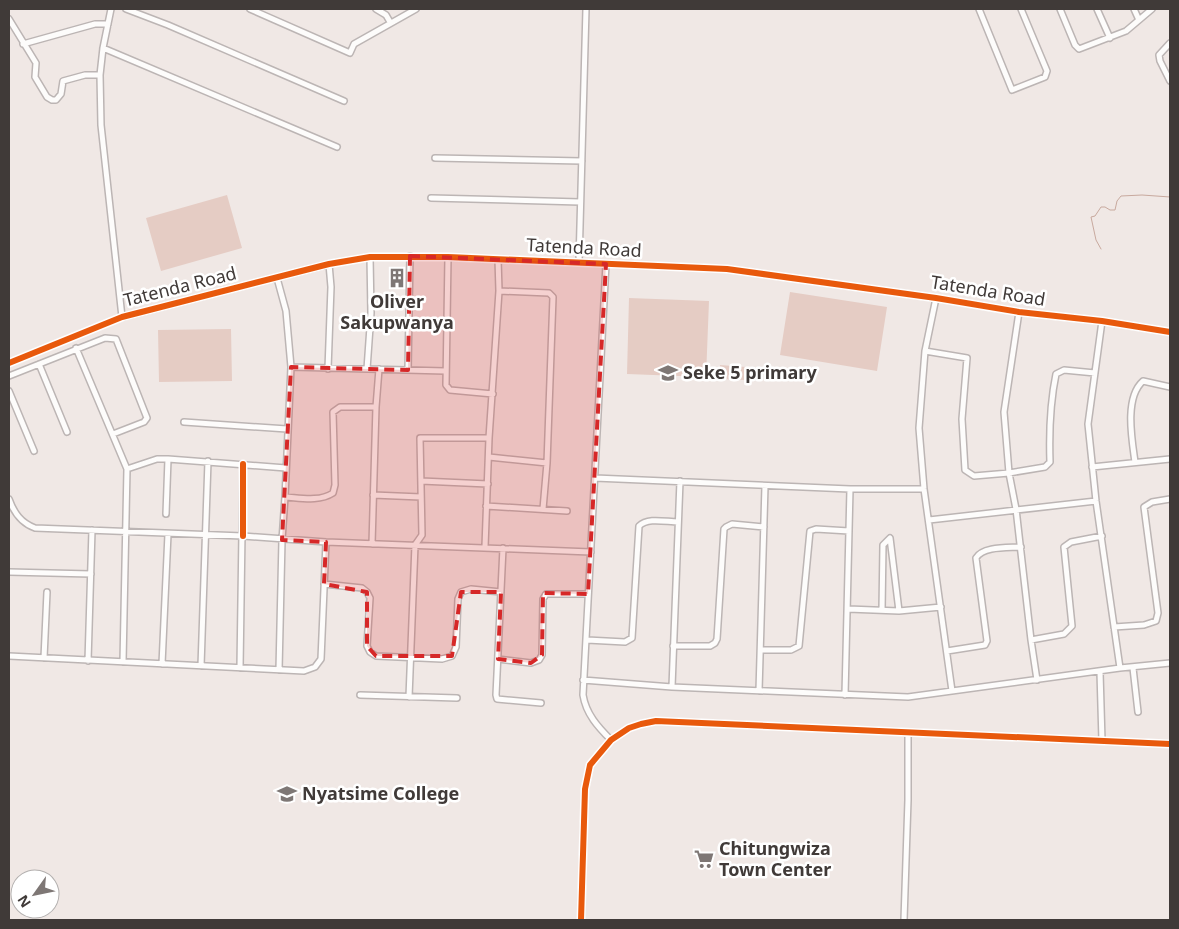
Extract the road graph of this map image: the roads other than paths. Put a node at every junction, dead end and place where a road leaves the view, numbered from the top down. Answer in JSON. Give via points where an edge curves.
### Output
{"nodes":[{"id":1,"x":111,"y":9,"type":"edge"},
{"id":2,"x":126,"y":9,"type":"edge"},
{"id":3,"x":250,"y":9,"type":"edge"},
{"id":4,"x":376,"y":9,"type":"edge"},
{"id":5,"x":416,"y":9,"type":"edge"},
{"id":6,"x":586,"y":9,"type":"edge"},
{"id":7,"x":979,"y":9,"type":"edge"},
{"id":8,"x":1021,"y":9,"type":"edge"},
{"id":9,"x":1060,"y":9,"type":"edge"},
{"id":10,"x":1097,"y":9,"type":"edge"},
{"id":11,"x":1134,"y":9,"type":"edge"},
{"id":12,"x":1152,"y":9,"type":"edge"},
{"id":13,"x":9,"y":19,"type":"edge"},
{"id":14,"x":1140,"y":20,"type":"junction"},
{"id":15,"x":390,"y":22,"type":"junction"},
{"id":16,"x":108,"y":24,"type":"junction"},
{"id":17,"x":1110,"y":38,"type":"junction"},
{"id":18,"x":1170,"y":43,"type":"edge"},
{"id":19,"x":23,"y":44,"type":"junction"},
{"id":20,"x":103,"y":48,"type":"junction"},
{"id":21,"x":100,"y":75,"type":"junction"},
{"id":22,"x":1170,"y":81,"type":"edge"},
{"id":23,"x":344,"y":100,"type":"dead end"},
{"id":24,"x":337,"y":147,"type":"dead end"},
{"id":25,"x":435,"y":158,"type":"dead end"},
{"id":26,"x":582,"y":161,"type":"junction"},
{"id":27,"x":431,"y":198,"type":"dead end"},
{"id":28,"x":580,"y":202,"type":"junction"},
{"id":29,"x":410,"y":256,"type":"junction"},
{"id":30,"x":370,"y":257,"type":"junction"},
{"id":31,"x":448,"y":257,"type":"junction"},
{"id":32,"x":498,"y":259,"type":"junction"},
{"id":33,"x":579,"y":262,"type":"junction"},
{"id":34,"x":329,"y":264,"type":"junction"},
{"id":35,"x":606,"y":264,"type":"junction"},
{"id":36,"x":277,"y":278,"type":"junction"},
{"id":37,"x":499,"y":291,"type":"junction"},
{"id":38,"x":936,"y":298,"type":"junction"},
{"id":39,"x":1019,"y":312,"type":"junction"},
{"id":40,"x":122,"y":317,"type":"junction"},
{"id":41,"x":1102,"y":321,"type":"junction"},
{"id":42,"x":1170,"y":332,"type":"edge"},
{"id":43,"x":76,"y":348,"type":"junction"},
{"id":44,"x":925,"y":351,"type":"junction"},
{"id":45,"x":9,"y":364,"type":"edge"},
{"id":46,"x":39,"y":364,"type":"junction"},
{"id":47,"x":291,"y":367,"type":"junction"},
{"id":48,"x":328,"y":369,"type":"junction"},
{"id":49,"x":367,"y":369,"type":"junction"},
{"id":50,"x":379,"y":369,"type":"junction"},
{"id":51,"x":408,"y":370,"type":"junction"},
{"id":52,"x":445,"y":371,"type":"junction"},
{"id":53,"x":1095,"y":373,"type":"junction"},
{"id":54,"x":9,"y":376,"type":"edge"},
{"id":55,"x":1170,"y":387,"type":"edge"},
{"id":56,"x":9,"y":391,"type":"edge"},
{"id":57,"x":493,"y":394,"type":"junction"},
{"id":58,"x":376,"y":407,"type":"junction"},
{"id":59,"x":184,"y":422,"type":"dead end"},
{"id":60,"x":288,"y":429,"type":"junction"},
{"id":61,"x":67,"y":432,"type":"dead end"},
{"id":62,"x":113,"y":434,"type":"junction"},
{"id":63,"x":489,"y":438,"type":"junction"},
{"id":64,"x":34,"y":451,"type":"dead end"},
{"id":65,"x":490,"y":457,"type":"junction"},
{"id":66,"x":168,"y":459,"type":"junction"},
{"id":67,"x":1170,"y":459,"type":"edge"},
{"id":68,"x":208,"y":461,"type":"junction"},
{"id":69,"x":1135,"y":462,"type":"junction"},
{"id":70,"x":547,"y":463,"type":"junction"},
{"id":71,"x":243,"y":464,"type":"junction"},
{"id":72,"x":1092,"y":467,"type":"junction"},
{"id":73,"x":286,"y":468,"type":"junction"},
{"id":74,"x":127,"y":469,"type":"junction"},
{"id":75,"x":1009,"y":473,"type":"junction"},
{"id":76,"x":595,"y":478,"type":"junction"},
{"id":77,"x":680,"y":481,"type":"junction"},
{"id":78,"x":421,"y":482,"type":"junction"},
{"id":79,"x":488,"y":484,"type":"junction"},
{"id":80,"x":765,"y":486,"type":"junction"},
{"id":81,"x":850,"y":489,"type":"junction"},
{"id":82,"x":924,"y":489,"type":"junction"},
{"id":83,"x":373,"y":495,"type":"junction"},
{"id":84,"x":286,"y":497,"type":"junction"},
{"id":85,"x":421,"y":497,"type":"junction"},
{"id":86,"x":1170,"y":499,"type":"edge"},
{"id":87,"x":9,"y":500,"type":"edge"},
{"id":88,"x":1096,"y":500,"type":"junction"},
{"id":89,"x":486,"y":506,"type":"junction"},
{"id":90,"x":543,"y":509,"type":"junction"},
{"id":91,"x":1016,"y":509,"type":"junction"},
{"id":92,"x":567,"y":511,"type":"dead end"},
{"id":93,"x":166,"y":514,"type":"dead end"},
{"id":94,"x":929,"y":520,"type":"junction"},
{"id":95,"x":678,"y":522,"type":"junction"},
{"id":96,"x":764,"y":527,"type":"junction"},
{"id":97,"x":92,"y":530,"type":"junction"},
{"id":98,"x":849,"y":531,"type":"junction"},
{"id":99,"x":126,"y":532,"type":"junction"},
{"id":100,"x":168,"y":534,"type":"junction"},
{"id":101,"x":206,"y":535,"type":"junction"},
{"id":102,"x":243,"y":536,"type":"junction"},
{"id":103,"x":1102,"y":536,"type":"junction"},
{"id":104,"x":282,"y":540,"type":"junction"},
{"id":105,"x":326,"y":542,"type":"junction"},
{"id":106,"x":372,"y":544,"type":"junction"},
{"id":107,"x":415,"y":545,"type":"junction"},
{"id":108,"x":485,"y":547,"type":"junction"},
{"id":109,"x":1021,"y":547,"type":"junction"},
{"id":110,"x":503,"y":548,"type":"junction"},
{"id":111,"x":591,"y":552,"type":"junction"},
{"id":112,"x":9,"y":572,"type":"edge"},
{"id":113,"x":91,"y":574,"type":"junction"},
{"id":114,"x":324,"y":584,"type":"junction"},
{"id":115,"x":47,"y":592,"type":"dead end"},
{"id":116,"x":501,"y":592,"type":"junction"},
{"id":117,"x":588,"y":594,"type":"junction"},
{"id":118,"x":941,"y":607,"type":"junction"},
{"id":119,"x":848,"y":609,"type":"junction"},
{"id":120,"x":882,"y":610,"type":"junction"},
{"id":121,"x":899,"y":611,"type":"junction"},
{"id":122,"x":1114,"y":627,"type":"junction"},
{"id":123,"x":587,"y":640,"type":"junction"},
{"id":124,"x":1031,"y":640,"type":"junction"},
{"id":125,"x":673,"y":646,"type":"junction"},
{"id":126,"x":761,"y":650,"type":"junction"},
{"id":127,"x":947,"y":651,"type":"junction"},
{"id":128,"x":9,"y":656,"type":"edge"},
{"id":129,"x":411,"y":656,"type":"junction"},
{"id":130,"x":44,"y":658,"type":"junction"},
{"id":131,"x":498,"y":659,"type":"junction"},
{"id":132,"x":88,"y":661,"type":"junction"},
{"id":133,"x":123,"y":662,"type":"junction"},
{"id":134,"x":1170,"y":663,"type":"edge"},
{"id":135,"x":162,"y":664,"type":"junction"},
{"id":136,"x":201,"y":666,"type":"junction"},
{"id":137,"x":240,"y":668,"type":"junction"},
{"id":138,"x":1120,"y":668,"type":"junction"},
{"id":139,"x":1133,"y":668,"type":"junction"},
{"id":140,"x":279,"y":670,"type":"junction"},
{"id":141,"x":1100,"y":672,"type":"junction"},
{"id":142,"x":583,"y":680,"type":"junction"},
{"id":143,"x":1037,"y":680,"type":"junction"},
{"id":144,"x":672,"y":687,"type":"junction"},
{"id":145,"x":759,"y":691,"type":"junction"},
{"id":146,"x":952,"y":691,"type":"junction"},
{"id":147,"x":360,"y":695,"type":"dead end"},
{"id":148,"x":845,"y":695,"type":"junction"},
{"id":149,"x":409,"y":696,"type":"junction"},
{"id":150,"x":457,"y":698,"type":"dead end"},
{"id":151,"x":542,"y":703,"type":"dead end"},
{"id":152,"x":1138,"y":712,"type":"dead end"},
{"id":153,"x":908,"y":732,"type":"junction"},
{"id":154,"x":611,"y":740,"type":"junction"},
{"id":155,"x":1102,"y":741,"type":"junction"},
{"id":156,"x":1170,"y":744,"type":"edge"},
{"id":157,"x":581,"y":920,"type":"edge"},
{"id":158,"x":904,"y":920,"type":"edge"}],
"edges":[{"from":1,"to":16,"type":"street"},
{"from":2,"to":23,"type":"street"},
{"from":3,"to":15,"type":"street","via":[[350,53],[354,44]]},
{"from":4,"to":15,"type":"street"},
{"from":5,"to":15,"type":"street"},
{"from":6,"to":26,"type":"street"},
{"from":7,"to":8,"type":"street","via":[[1012,90],[1045,77],[1047,71]]},
{"from":9,"to":17,"type":"street","via":[[1077,48]]},
{"from":10,"to":17,"type":"street"},
{"from":11,"to":14,"type":"street"},
{"from":12,"to":14,"type":"street"},
{"from":13,"to":19,"type":"street"},
{"from":14,"to":17,"type":"street"},
{"from":16,"to":19,"type":"street","via":[[95,24]]},
{"from":16,"to":20,"type":"street"},
{"from":18,"to":22,"type":"street","via":[[1159,55]]},
{"from":19,"to":21,"type":"street","via":[[36,63],[35,77],[52,100],[60,94],[63,81],[84,74]]},
{"from":20,"to":21,"type":"street"},
{"from":20,"to":24,"type":"street"},
{"from":21,"to":40,"type":"street","via":[[101,125]]},
{"from":25,"to":26,"type":"street"},
{"from":26,"to":28,"type":"street"},
{"from":27,"to":28,"type":"street"},
{"from":28,"to":33,"type":"street"},
{"from":29,"to":30,"type":"street","name":"Tatenda Road"},
{"from":29,"to":31,"type":"street","name":"Tatenda Road"},
{"from":29,"to":51,"type":"street"},
{"from":30,"to":34,"type":"street","name":"Tatenda Road"},
{"from":30,"to":49,"type":"street"},
{"from":31,"to":32,"type":"street","name":"Tatenda Road"},
{"from":31,"to":52,"type":"street"},
{"from":32,"to":33,"type":"street","name":"Tatenda Road"},
{"from":32,"to":37,"type":"street"},
{"from":33,"to":35,"type":"street","name":"Tatenda Road"},
{"from":34,"to":36,"type":"street","name":"Tatenda Road"},
{"from":34,"to":48,"type":"street"},
{"from":35,"to":38,"type":"street","name":"Tatenda Road","via":[[727,269]]},
{"from":35,"to":76,"type":"street"},
{"from":36,"to":40,"type":"street","name":"Tatenda Road"},
{"from":36,"to":47,"type":"street","via":[[286,311]]},
{"from":37,"to":57,"type":"street"},
{"from":37,"to":70,"type":"street","via":[[549,293],[553,297]]},
{"from":38,"to":39,"type":"street","name":"Tatenda Road"},
{"from":38,"to":44,"type":"street"},
{"from":39,"to":41,"type":"street","name":"Tatenda Road"},
{"from":39,"to":75,"type":"street","via":[[1004,412]]},
{"from":40,"to":45,"type":"street","name":"Tatenda Road"},
{"from":41,"to":42,"type":"street","name":"Tatenda Road"},
{"from":41,"to":53,"type":"street"},
{"from":43,"to":46,"type":"street"},
{"from":43,"to":62,"type":"street"},
{"from":43,"to":62,"type":"street","via":[[105,338],[116,339],[148,418]]},
{"from":44,"to":75,"type":"street","via":[[967,358],[962,419],[965,470],[974,476]]},
{"from":44,"to":82,"type":"street","via":[[919,428]]},
{"from":46,"to":54,"type":"street"},
{"from":46,"to":61,"type":"street"},
{"from":47,"to":48,"type":"street"},
{"from":47,"to":60,"type":"street"},
{"from":48,"to":49,"type":"street"},
{"from":49,"to":50,"type":"street"},
{"from":50,"to":51,"type":"street"},
{"from":50,"to":58,"type":"street"},
{"from":51,"to":52,"type":"street"},
{"from":52,"to":57,"type":"street","via":[[448,390]]},
{"from":53,"to":72,"type":"street","via":[[1088,424]]},
{"from":53,"to":75,"type":"street","via":[[1064,370],[1056,374],[1049,434],[1050,462],[1045,467]]},
{"from":55,"to":69,"type":"street","via":[[1143,381],[1137,387],[1130,425]]},
{"from":56,"to":64,"type":"street"},
{"from":57,"to":63,"type":"street"},
{"from":58,"to":83,"type":"street"},
{"from":58,"to":84,"type":"street","via":[[340,407],[333,412],[333,493],[314,499]]},
{"from":59,"to":60,"type":"street"},
{"from":60,"to":73,"type":"street"},
{"from":62,"to":74,"type":"street"},
{"from":63,"to":65,"type":"street"},
{"from":63,"to":78,"type":"street","via":[[420,438]]},
{"from":65,"to":70,"type":"street"},
{"from":65,"to":79,"type":"street"},
{"from":66,"to":68,"type":"street"},
{"from":66,"to":74,"type":"street","via":[[157,459]]},
{"from":66,"to":93,"type":"street"},
{"from":67,"to":69,"type":"street"},
{"from":68,"to":71,"type":"street"},
{"from":68,"to":101,"type":"street"},
{"from":69,"to":72,"type":"street"},
{"from":70,"to":90,"type":"street"},
{"from":71,"to":73,"type":"street"},
{"from":71,"to":102,"type":"street"},
{"from":72,"to":88,"type":"street"},
{"from":73,"to":84,"type":"street"},
{"from":74,"to":99,"type":"street"},
{"from":75,"to":91,"type":"street"},
{"from":76,"to":77,"type":"street"},
{"from":76,"to":111,"type":"street"},
{"from":77,"to":80,"type":"street"},
{"from":77,"to":95,"type":"street"},
{"from":78,"to":79,"type":"street"},
{"from":78,"to":85,"type":"street"},
{"from":79,"to":89,"type":"street"},
{"from":80,"to":81,"type":"street"},
{"from":80,"to":96,"type":"street"},
{"from":81,"to":82,"type":"street"},
{"from":81,"to":98,"type":"street"},
{"from":82,"to":94,"type":"street"},
{"from":83,"to":85,"type":"street"},
{"from":83,"to":106,"type":"street"},
{"from":84,"to":104,"type":"street"},
{"from":85,"to":107,"type":"street","via":[[422,535]]},
{"from":86,"to":122,"type":"street","via":[[1144,507],[1158,613],[1156,621]]},
{"from":87,"to":97,"type":"street","via":[[26,525]]},
{"from":88,"to":91,"type":"street"},
{"from":88,"to":103,"type":"street"},
{"from":89,"to":90,"type":"street"},
{"from":89,"to":108,"type":"street"},
{"from":90,"to":92,"type":"street"},
{"from":91,"to":94,"type":"street"},
{"from":91,"to":109,"type":"street"},
{"from":94,"to":118,"type":"street"},
{"from":95,"to":123,"type":"street","via":[[648,521],[640,526],[632,638],[625,642]]},
{"from":95,"to":125,"type":"street"},
{"from":96,"to":125,"type":"street","via":[[732,524],[724,530],[716,643],[710,646]]},
{"from":96,"to":126,"type":"street"},
{"from":97,"to":99,"type":"street"},
{"from":97,"to":113,"type":"street"},
{"from":98,"to":119,"type":"street"},
{"from":98,"to":126,"type":"street","via":[[810,531],[799,646],[792,650]]},
{"from":99,"to":100,"type":"street"},
{"from":99,"to":133,"type":"street"},
{"from":100,"to":101,"type":"street"},
{"from":100,"to":135,"type":"street"},
{"from":101,"to":102,"type":"street"},
{"from":101,"to":136,"type":"street"},
{"from":102,"to":104,"type":"street"},
{"from":102,"to":137,"type":"street"},
{"from":103,"to":122,"type":"street"},
{"from":103,"to":124,"type":"street","via":[[1064,546],[1072,626],[1064,634]]},
{"from":104,"to":105,"type":"street"},
{"from":104,"to":140,"type":"street"},
{"from":105,"to":106,"type":"street"},
{"from":105,"to":114,"type":"street"},
{"from":106,"to":107,"type":"street"},
{"from":107,"to":108,"type":"street"},
{"from":107,"to":129,"type":"street"},
{"from":108,"to":110,"type":"street"},
{"from":109,"to":124,"type":"street"},
{"from":109,"to":127,"type":"street","via":[[978,554],[987,641]]},
{"from":110,"to":111,"type":"street"},
{"from":110,"to":116,"type":"street"},
{"from":111,"to":117,"type":"street"},
{"from":112,"to":113,"type":"street"},
{"from":113,"to":132,"type":"street"},
{"from":114,"to":129,"type":"street","via":[[362,588],[367,592],[370,598],[370,652],[376,656]]},
{"from":114,"to":140,"type":"street","via":[[321,659],[315,667],[304,671]]},
{"from":115,"to":130,"type":"street"},
{"from":116,"to":129,"type":"street","via":[[471,589],[461,592],[456,648],[452,656],[442,659]]},
{"from":116,"to":131,"type":"street"},
{"from":117,"to":123,"type":"street"},
{"from":117,"to":131,"type":"street","via":[[546,594],[539,660],[531,663]]},
{"from":118,"to":121,"type":"street"},
{"from":118,"to":127,"type":"street"},
{"from":119,"to":120,"type":"street"},
{"from":119,"to":148,"type":"street"},
{"from":120,"to":121,"type":"street"},
{"from":120,"to":121,"type":"street","via":[[883,545],[890,538]]},
{"from":122,"to":138,"type":"street"},
{"from":123,"to":142,"type":"street"},
{"from":124,"to":143,"type":"street"},
{"from":125,"to":144,"type":"street"},
{"from":126,"to":145,"type":"street"},
{"from":127,"to":146,"type":"street"},
{"from":128,"to":130,"type":"street"},
{"from":129,"to":149,"type":"street"},
{"from":130,"to":132,"type":"street"},
{"from":131,"to":151,"type":"street","via":[[498,699]]},
{"from":132,"to":133,"type":"street"},
{"from":133,"to":135,"type":"street"},
{"from":134,"to":139,"type":"street"},
{"from":135,"to":136,"type":"street"},
{"from":136,"to":137,"type":"street"},
{"from":137,"to":140,"type":"street"},
{"from":138,"to":139,"type":"street"},
{"from":138,"to":141,"type":"street"},
{"from":139,"to":152,"type":"street"},
{"from":141,"to":143,"type":"street"},
{"from":141,"to":155,"type":"street"},
{"from":142,"to":144,"type":"street"},
{"from":142,"to":154,"type":"street","via":[[585,704],[599,728]]},
{"from":143,"to":146,"type":"street"},
{"from":144,"to":145,"type":"street"},
{"from":145,"to":148,"type":"street"},
{"from":146,"to":148,"type":"street","via":[[908,697]]},
{"from":147,"to":149,"type":"street"},
{"from":149,"to":150,"type":"street"},
{"from":153,"to":154,"type":"street","via":[[656,721],[629,728]]},
{"from":153,"to":155,"type":"street"},
{"from":153,"to":158,"type":"street"},
{"from":154,"to":157,"type":"street","via":[[590,765],[585,784]]},
{"from":155,"to":156,"type":"street"}]}
